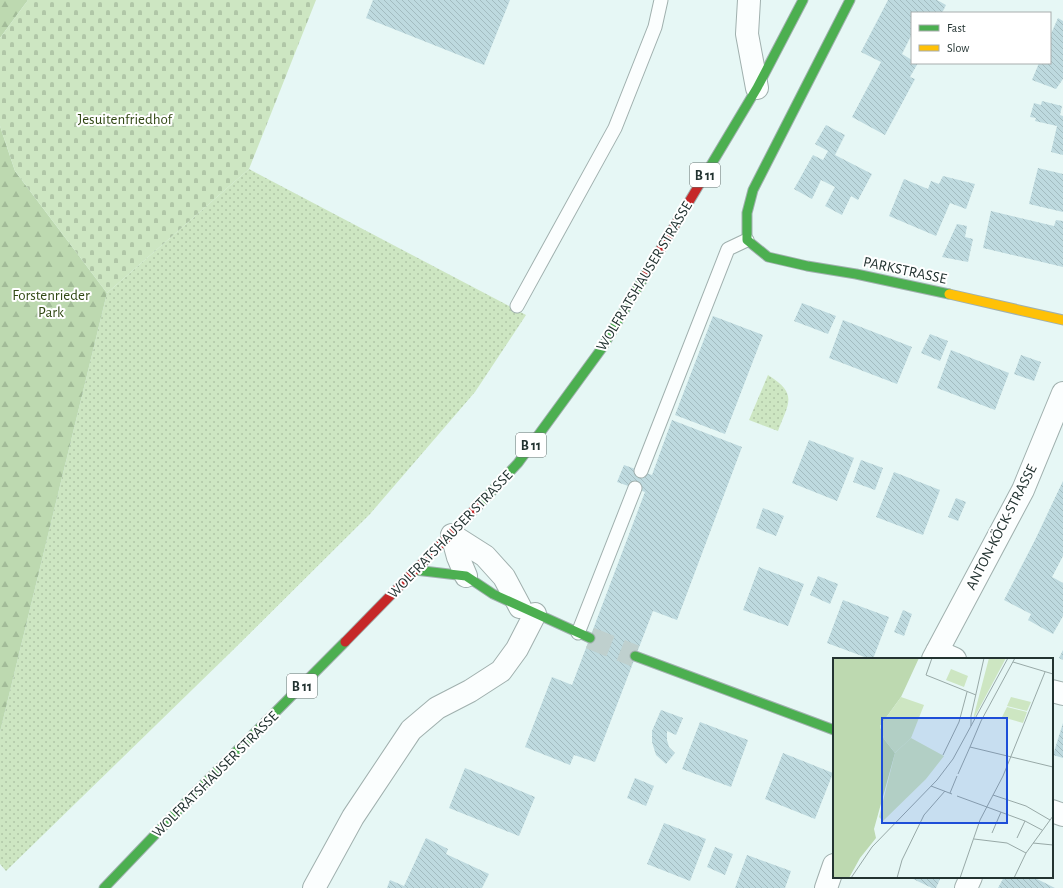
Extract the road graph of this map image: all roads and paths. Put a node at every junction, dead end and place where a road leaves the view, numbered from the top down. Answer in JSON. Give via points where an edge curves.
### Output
{"nodes":[{"id":1,"x":661,"y":0,"type":"edge"},
{"id":2,"x":749,"y":0,"type":"edge"},
{"id":3,"x":803,"y":0,"type":"edge"},
{"id":4,"x":850,"y":0,"type":"edge"},
{"id":5,"x":756,"y":88,"type":"junction"},
{"id":6,"x":746,"y":240,"type":"junction"},
{"id":7,"x":516,"y":306,"type":"dead end"},
{"id":8,"x":1063,"y":320,"type":"edge"},
{"id":9,"x":1063,"y":393,"type":"edge"},
{"id":10,"x":641,"y":471,"type":"dead end"},
{"id":11,"x":635,"y":488,"type":"dead end"},
{"id":12,"x":452,"y":535,"type":"junction"},
{"id":13,"x":415,"y":570,"type":"junction"},
{"id":14,"x":466,"y":576,"type":"junction"},
{"id":15,"x":528,"y":611,"type":"junction"},
{"id":16,"x":584,"y":635,"type":"joint"},
{"id":17,"x":635,"y":656,"type":"tunnel mouth"},
{"id":18,"x":942,"y":656,"type":"edge"},
{"id":19,"x":1053,"y":691,"type":"edge"},
{"id":20,"x":1063,"y":694,"type":"edge"},
{"id":21,"x":833,"y":730,"type":"edge"},
{"id":22,"x":1053,"y":811,"type":"edge"},
{"id":23,"x":1063,"y":815,"type":"edge"},
{"id":24,"x":833,"y":868,"type":"edge"},
{"id":25,"x":971,"y":878,"type":"edge"},
{"id":26,"x":104,"y":888,"type":"edge"},
{"id":27,"x":314,"y":888,"type":"edge"},
{"id":28,"x":826,"y":888,"type":"edge"},
{"id":29,"x":966,"y":888,"type":"edge"}],
"edges":[{"from":1,"to":7,"type":"lane","via":[[655,27],[615,128]]},
{"from":2,"to":5,"type":"street","via":[[747,34]]},
{"from":3,"to":5,"type":"main road","name":"WOLFRATSHAUSER STRASSE","number":"B 11"},
{"from":4,"to":6,"type":"main road","via":[[753,190],[746,214]]},
{"from":5,"to":12,"type":"main road","name":"WOLFRATSHAUSER STRASSE","number":"B 11","via":[[602,348],[518,463]]},
{"from":6,"to":8,"type":"main road","name":"PARKSTRASSE","via":[[768,257]]},
{"from":6,"to":10,"type":"lane","via":[[728,249]]},
{"from":9,"to":18,"type":"street","name":"ANTON-KÖCK-STRASSE","via":[[1023,490]]},
{"from":11,"to":16,"type":"lane"},
{"from":12,"to":13,"type":"main road","name":"WOLFRATSHAUSER STRASSE","number":"B 11"},
{"from":12,"to":14,"type":"street"},
{"from":12,"to":15,"type":"street","via":[[485,556],[504,577]]},
{"from":13,"to":14,"type":"main road"},
{"from":13,"to":26,"type":"main road","name":"WOLFRATSHAUSER STRASSE","number":"B 11"},
{"from":14,"to":15,"type":"main road","via":[[493,594]]},
{"from":15,"to":16,"type":"main road"},
{"from":15,"to":27,"type":"street","via":[[517,649],[501,671],[437,708],[411,730],[353,817]]},
{"from":17,"to":21,"type":"main road"},
{"from":19,"to":20,"type":"street"},
{"from":22,"to":23,"type":"street"},
{"from":24,"to":28,"type":"street"},
{"from":25,"to":29,"type":"street"}]}
